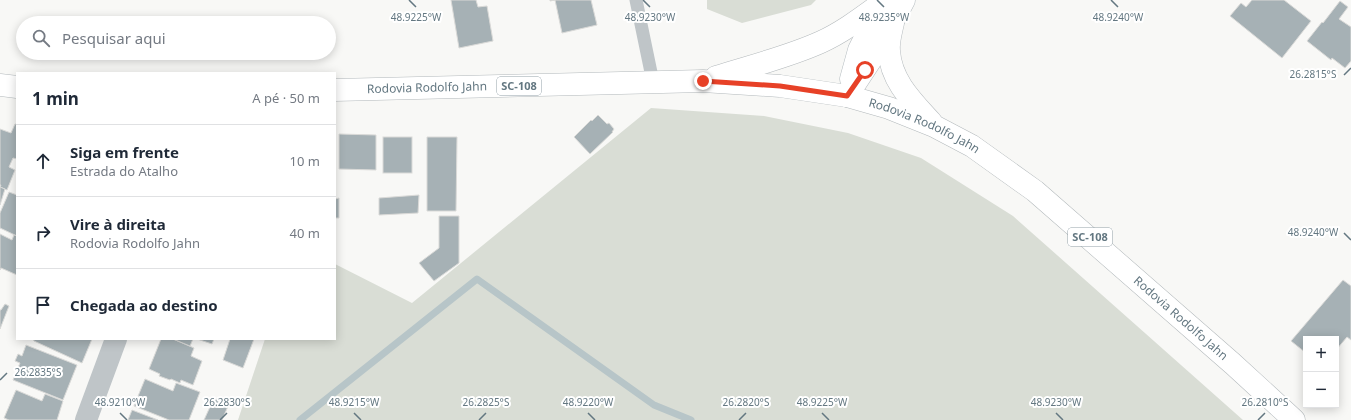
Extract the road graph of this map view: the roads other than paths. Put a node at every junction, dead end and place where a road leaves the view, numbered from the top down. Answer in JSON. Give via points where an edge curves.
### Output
{"nodes":[{"id":1,"x":636,"y":0,"type":"edge"},
{"id":2,"x":886,"y":0,"type":"edge"},
{"id":3,"x":889,"y":0,"type":"edge"},
{"id":4,"x":904,"y":0,"type":"edge"},
{"id":5,"x":893,"y":23,"type":"junction"},
{"id":6,"x":703,"y":81,"type":"junction"},
{"id":7,"x":653,"y":82,"type":"junction"},
{"id":8,"x":0,"y":85,"type":"edge"},
{"id":9,"x":16,"y":87,"type":"edge"},
{"id":10,"x":336,"y":90,"type":"edge"},
{"id":11,"x":847,"y":96,"type":"junction"},
{"id":12,"x":934,"y":126,"type":"junction"},
{"id":13,"x":116,"y":340,"type":"edge"},
{"id":14,"x":86,"y":420,"type":"edge"},
{"id":15,"x":1294,"y":420,"type":"edge"}],
"edges":[{"from":1,"to":7,"type":"lane"},
{"from":2,"to":6,"type":"main road","via":[[851,26],[822,42],[789,55]]},
{"from":3,"to":11,"type":"main road","via":[[873,22],[859,50]]},
{"from":4,"to":5,"type":"main road"},
{"from":5,"to":11,"type":"main road"},
{"from":5,"to":12,"type":"main road","via":[[889,51],[894,75],[908,97]]},
{"from":6,"to":7,"type":"main road","name":"Rodovia Rodolfo Jahn","number":"SC-108"},
{"from":6,"to":11,"type":"main road","name":"Rodovia Rodolfo Jahn","number":"SC-108","via":[[780,86]]},
{"from":7,"to":10,"type":"main road","name":"Rodovia Rodolfo Jahn","number":"SC-108"},
{"from":8,"to":9,"type":"main road"},
{"from":11,"to":12,"type":"main road","name":"Rodovia Rodolfo Jahn","number":"SC-108","via":[[889,108]]},
{"from":12,"to":15,"type":"main road","name":"Rodovia Rodolfo Jahn","number":"SC-108","via":[[972,146],[1036,191]]},
{"from":13,"to":14,"type":"street"}]}
